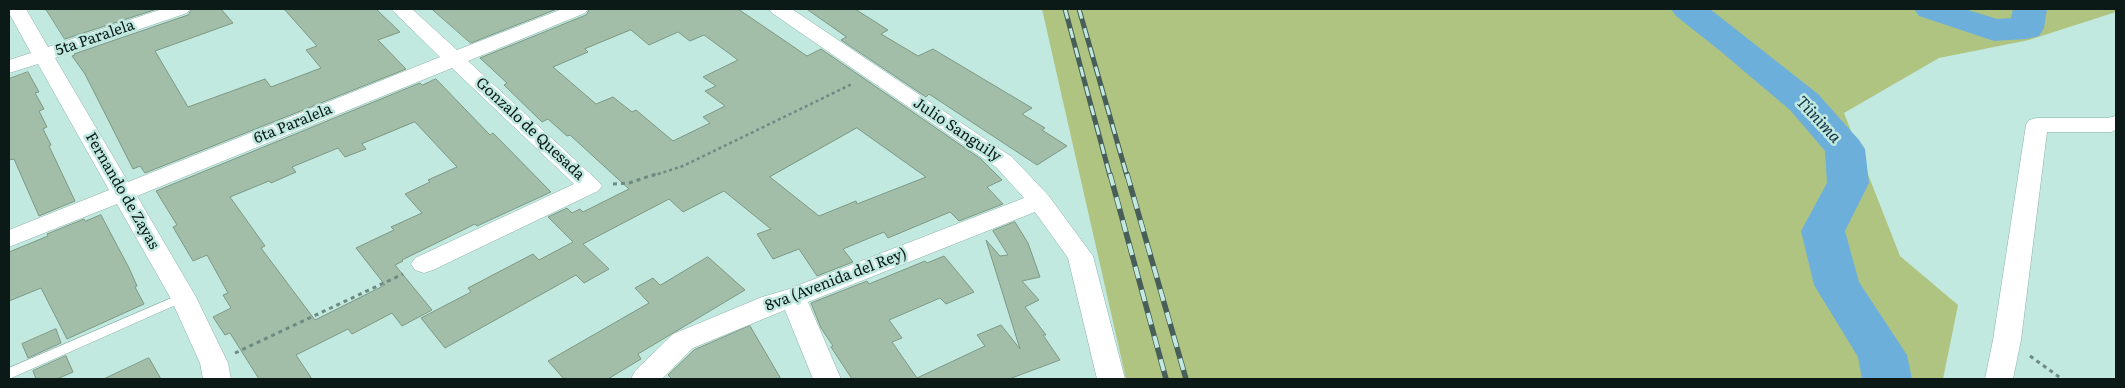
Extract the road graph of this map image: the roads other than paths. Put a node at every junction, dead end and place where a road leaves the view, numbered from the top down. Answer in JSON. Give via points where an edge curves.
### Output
{"nodes":[{"id":1,"x":16,"y":9,"type":"edge"},
{"id":2,"x":180,"y":9,"type":"edge"},
{"id":3,"x":401,"y":9,"type":"edge"},
{"id":4,"x":578,"y":9,"type":"edge"},
{"id":5,"x":779,"y":9,"type":"edge"},
{"id":6,"x":44,"y":55,"type":"junction"},
{"id":7,"x":454,"y":59,"type":"junction"},
{"id":8,"x":9,"y":67,"type":"edge"},
{"id":9,"x":873,"y":73,"type":"joint"},
{"id":10,"x":2114,"y":127,"type":"edge"},
{"id":11,"x":123,"y":193,"type":"junction"},
{"id":12,"x":1040,"y":201,"type":"junction"},
{"id":13,"x":9,"y":239,"type":"edge"},
{"id":14,"x":424,"y":264,"type":"road end"},
{"id":15,"x":183,"y":296,"type":"junction"},
{"id":16,"x":793,"y":298,"type":"junction"},
{"id":17,"x":216,"y":371,"type":"edge"},
{"id":18,"x":9,"y":374,"type":"edge"},
{"id":19,"x":645,"y":379,"type":"edge"},
{"id":20,"x":827,"y":379,"type":"edge"},
{"id":21,"x":1111,"y":379,"type":"edge"},
{"id":22,"x":1999,"y":379,"type":"edge"}],
"edges":[{"from":1,"to":6,"type":"street","name":"Fernando de Zayas"},
{"from":2,"to":6,"type":"street","name":"5ta Paralela"},
{"from":3,"to":7,"type":"street","name":"Gonzalo de Quesada"},
{"from":4,"to":7,"type":"street","name":"6ta Paralela"},
{"from":5,"to":9,"type":"street","name":"Julio Sanguily"},
{"from":6,"to":8,"type":"street","name":"5ta Paralela"},
{"from":6,"to":11,"type":"street","name":"Fernando de Zayas"},
{"from":7,"to":11,"type":"street","name":"6ta Paralela"},
{"from":7,"to":14,"type":"street","name":"Gonzalo de Quesada","via":[[590,186]]},
{"from":9,"to":12,"type":"street","name":"Julio Sanguily","via":[[1004,162]]},
{"from":10,"to":22,"type":"street","via":[[2037,125]]},
{"from":11,"to":13,"type":"street","name":"6ta Paralela"},
{"from":11,"to":15,"type":"street","name":"Fernando de Zayas"},
{"from":12,"to":16,"type":"street","name":"8va (Avenida del Rey)"},
{"from":12,"to":21,"type":"street","name":"Julio Sanguily","via":[[1080,256]]},
{"from":15,"to":17,"type":"street","name":"Fernando de Zayas"},
{"from":15,"to":18,"type":"lane"},
{"from":16,"to":19,"type":"street","name":"8va (Avenida del Rey)","via":[[770,304],[683,342]]},
{"from":16,"to":20,"type":"street"}]}
